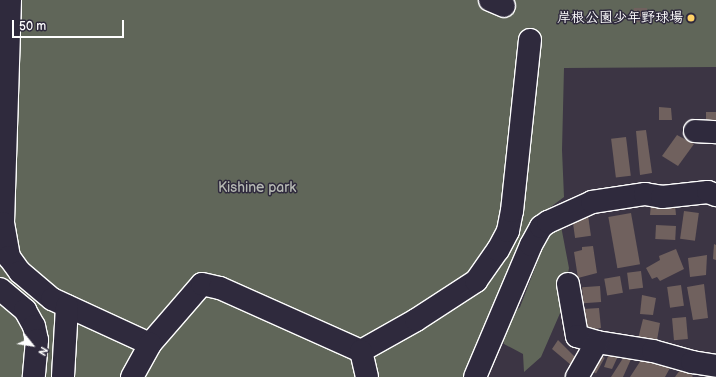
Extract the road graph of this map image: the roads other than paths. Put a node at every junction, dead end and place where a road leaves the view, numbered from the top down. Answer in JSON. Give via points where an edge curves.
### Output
{"nodes":[{"id":1,"x":10,"y":0,"type":"edge"},
{"id":2,"x":530,"y":40,"type":"dead end"},
{"id":3,"x":694,"y":131,"type":"dead end"},
{"id":4,"x":716,"y":132,"type":"edge"},
{"id":5,"x":716,"y":195,"type":"edge"},
{"id":6,"x":508,"y":231,"type":"junction"},
{"id":7,"x":531,"y":245,"type":"junction"},
{"id":8,"x":568,"y":284,"type":"dead end"},
{"id":9,"x":0,"y":290,"type":"edge"},
{"id":10,"x":67,"y":306,"type":"junction"},
{"id":11,"x":596,"y":342,"type":"junction"},
{"id":12,"x":150,"y":344,"type":"junction"},
{"id":13,"x":361,"y":351,"type":"junction"},
{"id":14,"x":708,"y":369,"type":"edge"},
{"id":15,"x":63,"y":376,"type":"dead end"},
{"id":16,"x":34,"y":377,"type":"edge"},
{"id":17,"x":132,"y":377,"type":"edge"},
{"id":18,"x":367,"y":377,"type":"edge"},
{"id":19,"x":475,"y":377,"type":"edge"},
{"id":20,"x":577,"y":377,"type":"edge"}],
"edges":[{"from":1,"to":10,"type":"street","via":[[3,223],[10,257],[20,272],[52,299]]},
{"from":2,"to":6,"type":"street"},
{"from":3,"to":4,"type":"street"},
{"from":5,"to":7,"type":"street","via":[[708,192],[662,197],[645,194],[592,202],[554,218],[541,227]]},
{"from":6,"to":7,"type":"street"},
{"from":6,"to":13,"type":"street","via":[[476,281],[416,320]]},
{"from":7,"to":19,"type":"street"},
{"from":8,"to":11,"type":"street","via":[[577,336]]},
{"from":9,"to":16,"type":"street","via":[[25,310],[34,326]]},
{"from":10,"to":12,"type":"street"},
{"from":10,"to":15,"type":"street"},
{"from":11,"to":14,"type":"street","via":[[653,351]]},
{"from":11,"to":20,"type":"street"},
{"from":12,"to":13,"type":"street","via":[[202,284],[220,288]]},
{"from":12,"to":17,"type":"street"},
{"from":13,"to":18,"type":"street"}]}
